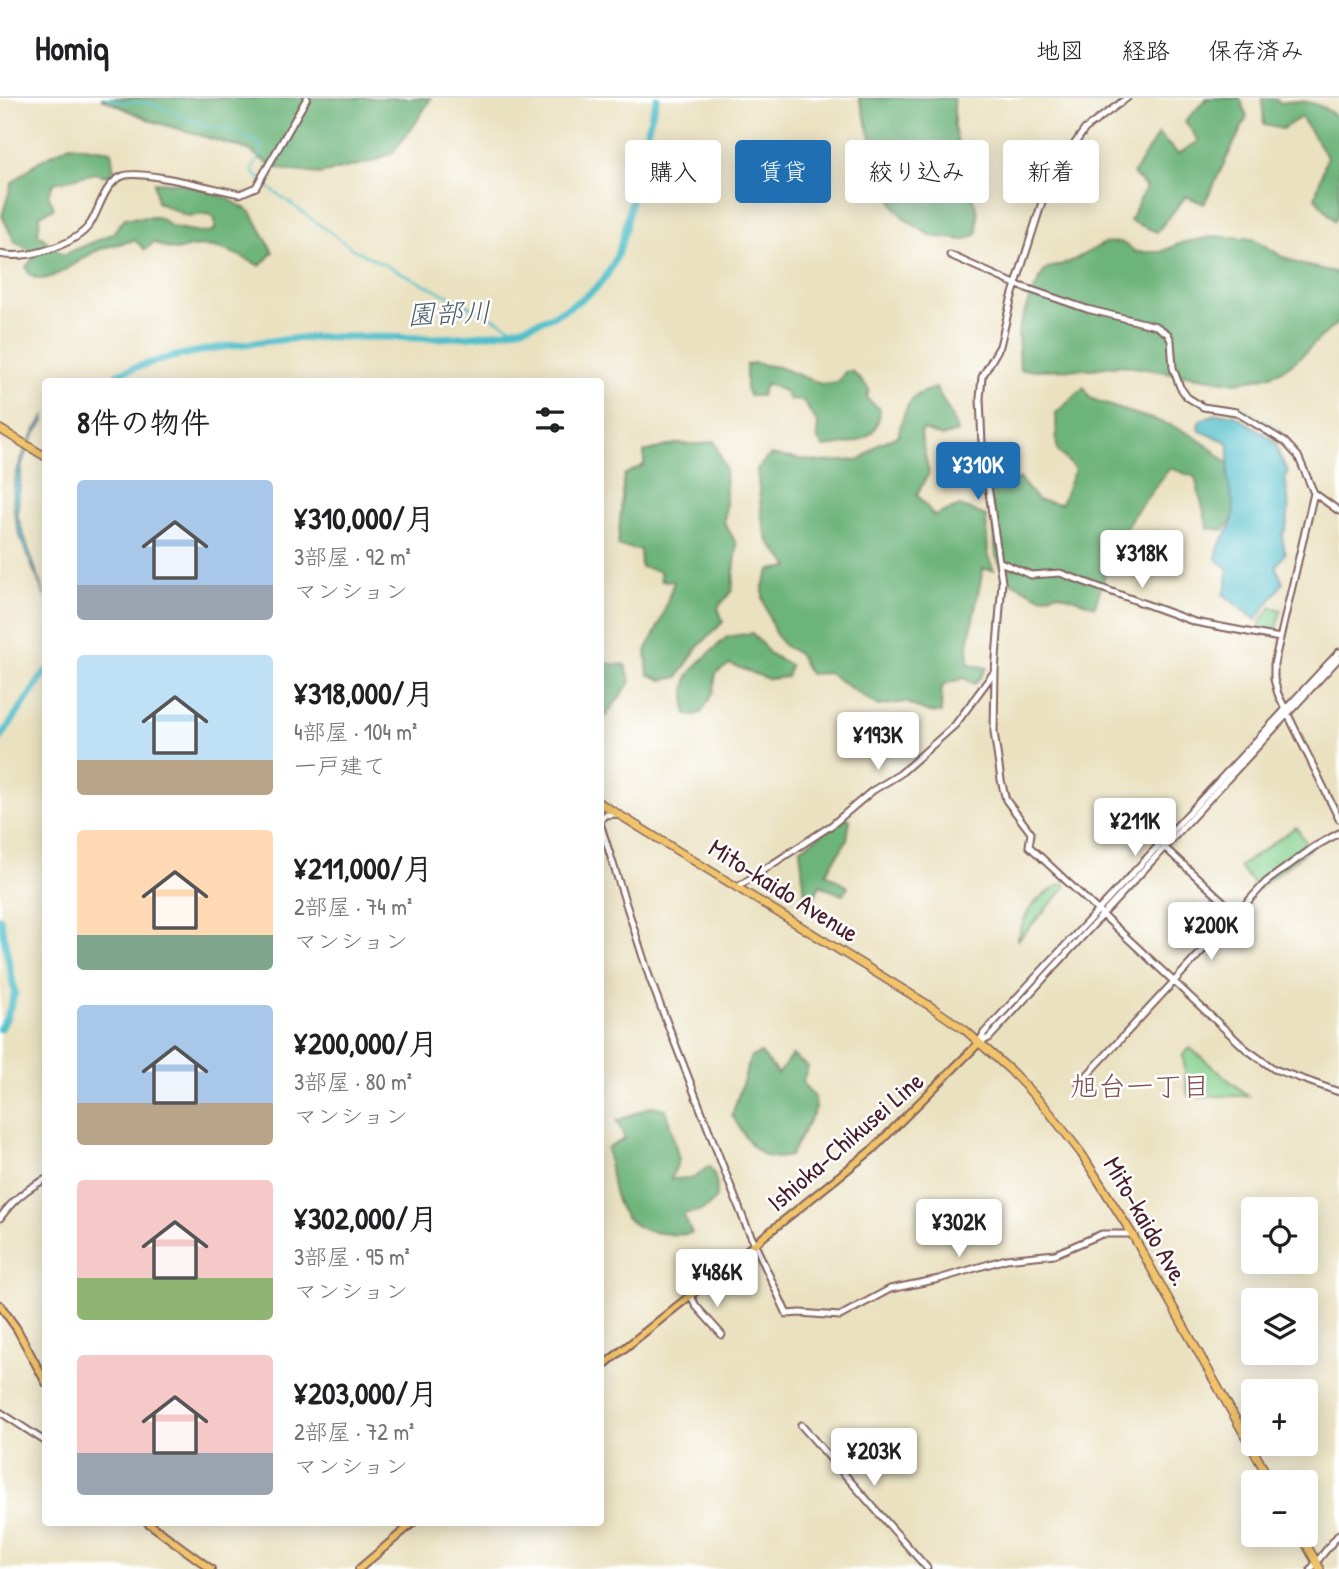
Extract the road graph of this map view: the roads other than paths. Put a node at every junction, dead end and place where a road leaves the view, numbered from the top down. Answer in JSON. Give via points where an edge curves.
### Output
{"nodes":[{"id":1,"x":307,"y":98,"type":"edge"},
{"id":2,"x":1127,"y":98,"type":"edge"},
{"id":3,"x":0,"y":254,"type":"edge"},
{"id":4,"x":950,"y":255,"type":"dead end"},
{"id":5,"x":1017,"y":285,"type":"junction"},
{"id":6,"x":2,"y":431,"type":"edge"},
{"id":7,"x":42,"y":455,"type":"edge"},
{"id":8,"x":1314,"y":492,"type":"junction"},
{"id":9,"x":1339,"y":511,"type":"edge"},
{"id":10,"x":1000,"y":562,"type":"junction"},
{"id":11,"x":1280,"y":638,"type":"junction"},
{"id":12,"x":1339,"y":652,"type":"edge"},
{"id":13,"x":1339,"y":658,"type":"edge"},
{"id":14,"x":995,"y":671,"type":"junction"},
{"id":15,"x":1285,"y":711,"type":"junction"},
{"id":16,"x":604,"y":806,"type":"edge"},
{"id":17,"x":617,"y":814,"type":"junction"},
{"id":18,"x":604,"y":816,"type":"edge"},
{"id":19,"x":1339,"y":820,"type":"edge"},
{"id":20,"x":1339,"y":833,"type":"edge"},
{"id":21,"x":604,"y":835,"type":"edge"},
{"id":22,"x":1161,"y":844,"type":"junction"},
{"id":23,"x":738,"y":886,"type":"junction"},
{"id":24,"x":1100,"y":911,"type":"junction"},
{"id":25,"x":1237,"y":914,"type":"junction"},
{"id":26,"x":1175,"y":981,"type":"junction"},
{"id":27,"x":979,"y":1042,"type":"junction"},
{"id":28,"x":1079,"y":1084,"type":"dead end"},
{"id":29,"x":1339,"y":1092,"type":"edge"},
{"id":30,"x":42,"y":1181,"type":"edge"},
{"id":31,"x":0,"y":1218,"type":"edge"},
{"id":32,"x":1132,"y":1234,"type":"junction"},
{"id":33,"x":755,"y":1244,"type":"junction"},
{"id":34,"x":691,"y":1296,"type":"junction"},
{"id":35,"x":0,"y":1305,"type":"edge"},
{"id":36,"x":722,"y":1335,"type":"dead end"},
{"id":37,"x":604,"y":1365,"type":"edge"},
{"id":38,"x":42,"y":1375,"type":"edge"},
{"id":39,"x":0,"y":1412,"type":"edge"},
{"id":40,"x":801,"y":1425,"type":"dead end"},
{"id":41,"x":42,"y":1439,"type":"edge"},
{"id":42,"x":1264,"y":1470,"type":"edge"},
{"id":43,"x":152,"y":1526,"type":"edge"},
{"id":44,"x":409,"y":1526,"type":"edge"},
{"id":45,"x":1339,"y":1534,"type":"edge"},
{"id":46,"x":1307,"y":1547,"type":"edge"},
{"id":47,"x":1316,"y":1567,"type":"edge"},
{"id":48,"x":927,"y":1568,"type":"edge"},
{"id":49,"x":211,"y":1569,"type":"edge"},
{"id":50,"x":359,"y":1569,"type":"edge"}],
"edges":[{"from":1,"to":3,"type":"street","via":[[251,191],[240,194],[127,174],[113,182],[90,224],[77,237],[49,249]]},
{"from":2,"to":5,"type":"street","via":[[1086,129],[1059,166],[1042,202]]},
{"from":4,"to":5,"type":"street"},
{"from":5,"to":8,"type":"street","via":[[1156,326],[1168,334],[1172,368],[1187,397],[1203,407],[1236,412],[1285,442],[1298,456]]},
{"from":5,"to":10,"type":"street","via":[[1000,346],[982,377],[980,398],[982,444]]},
{"from":6,"to":7,"type":"highway"},
{"from":8,"to":9,"type":"street"},
{"from":8,"to":11,"type":"street"},
{"from":10,"to":11,"type":"street","via":[[1031,575],[1060,573],[1195,622]]},
{"from":10,"to":14,"type":"street"},
{"from":11,"to":15,"type":"street","via":[[1273,671]]},
{"from":12,"to":15,"type":"street"},
{"from":13,"to":15,"type":"street"},
{"from":14,"to":23,"type":"street","via":[[955,725],[900,774]]},
{"from":14,"to":24,"type":"street","via":[[994,732],[1006,800],[1031,834],[1029,846]]},
{"from":15,"to":19,"type":"street"},
{"from":15,"to":22,"type":"street"},
{"from":16,"to":17,"type":"highway","name":"Mito-kaido Avenue"},
{"from":17,"to":18,"type":"street"},
{"from":17,"to":23,"type":"highway","name":"Mito-kaido Avenue"},
{"from":20,"to":25,"type":"street","via":[[1266,882]]},
{"from":21,"to":33,"type":"street","via":[[650,979]]},
{"from":22,"to":24,"type":"street"},
{"from":22,"to":25,"type":"street"},
{"from":23,"to":27,"type":"highway","name":"Mito-kaido Ave.","via":[[930,1006]]},
{"from":24,"to":26,"type":"street"},
{"from":24,"to":27,"type":"street"},
{"from":25,"to":26,"type":"street"},
{"from":26,"to":28,"type":"street"},
{"from":26,"to":29,"type":"street","via":[[1274,1069]]},
{"from":27,"to":32,"type":"highway","name":"Mito-kaido Ave.","via":[[1072,1140]]},
{"from":27,"to":33,"type":"main road","name":"Ishioka-Chikusei Line","via":[[873,1149]]},
{"from":30,"to":31,"type":"street","via":[[12,1201]]},
{"from":32,"to":33,"type":"street","via":[[1108,1233],[1055,1254],[1006,1259],[890,1289],[834,1316],[786,1314]]},
{"from":32,"to":42,"type":"highway","name":"Mito-kaido Ave."},
{"from":33,"to":34,"type":"main road","name":"Ishioka-Chikusei Line"},
{"from":34,"to":36,"type":"street"},
{"from":34,"to":37,"type":"main road","name":"Ishioka-Chikusei Line"},
{"from":35,"to":38,"type":"main road"},
{"from":39,"to":41,"type":"street"},
{"from":40,"to":48,"type":"street"},
{"from":43,"to":49,"type":"main road"},
{"from":44,"to":50,"type":"main road"},
{"from":45,"to":47,"type":"street"},
{"from":46,"to":47,"type":"highway"}]}
